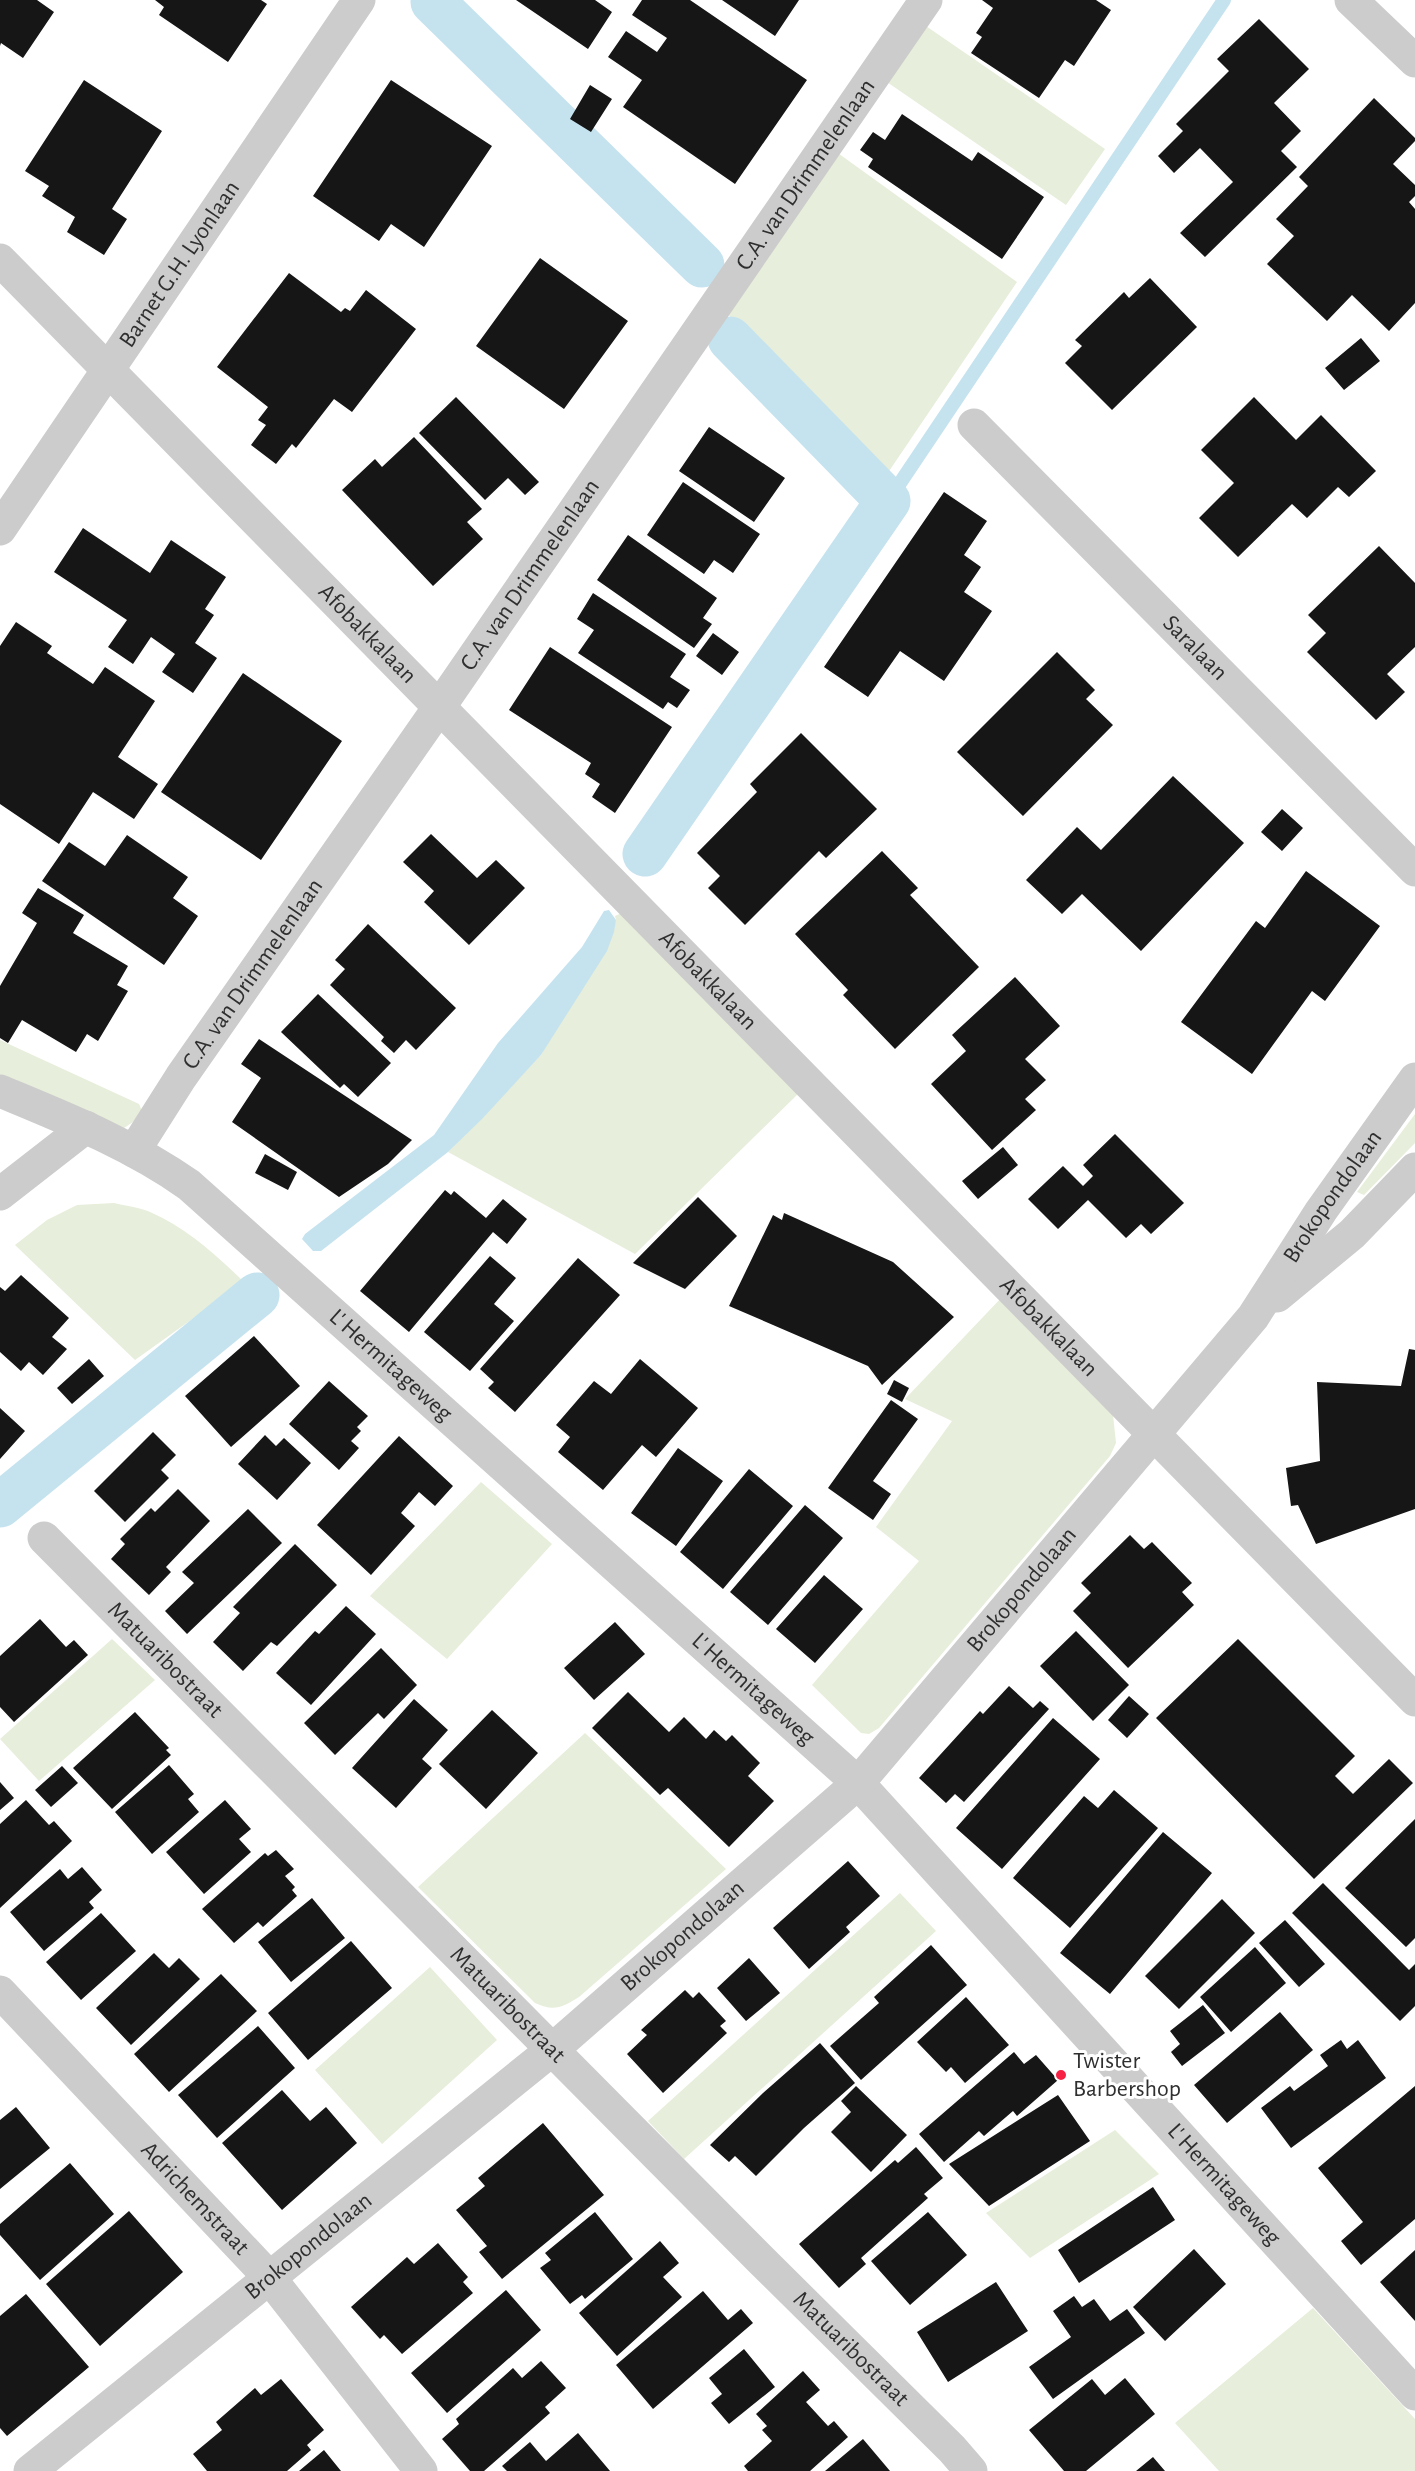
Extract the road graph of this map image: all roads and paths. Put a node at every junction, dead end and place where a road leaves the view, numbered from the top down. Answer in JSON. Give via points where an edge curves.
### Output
{"nodes":[{"id":1,"x":359,"y":0,"type":"edge"},
{"id":2,"x":926,"y":0,"type":"edge"},
{"id":3,"x":1351,"y":0,"type":"edge"},
{"id":4,"x":1415,"y":61,"type":"edge"},
{"id":5,"x":0,"y":260,"type":"edge"},
{"id":6,"x":109,"y":370,"type":"junction"},
{"id":7,"x":975,"y":425,"type":"dead end"},
{"id":8,"x":0,"y":529,"type":"edge"},
{"id":9,"x":440,"y":706,"type":"junction"},
{"id":10,"x":1415,"y":870,"type":"edge"},
{"id":11,"x":1415,"y":1079,"type":"edge"},
{"id":12,"x":0,"y":1091,"type":"edge"},
{"id":13,"x":86,"y":1127,"type":"junction"},
{"id":14,"x":134,"y":1151,"type":"junction"},
{"id":15,"x":1415,"y":1169,"type":"edge"},
{"id":16,"x":0,"y":1194,"type":"edge"},
{"id":17,"x":1253,"y":1317,"type":"junction"},
{"id":18,"x":1153,"y":1432,"type":"junction"},
{"id":19,"x":44,"y":1539,"type":"dead end"},
{"id":20,"x":1415,"y":1700,"type":"edge"},
{"id":21,"x":858,"y":1783,"type":"junction"},
{"id":22,"x":0,"y":1992,"type":"edge"},
{"id":23,"x":553,"y":2049,"type":"junction"},
{"id":24,"x":269,"y":2277,"type":"junction"},
{"id":25,"x":1415,"y":2394,"type":"edge"},
{"id":26,"x":30,"y":2471,"type":"edge"},
{"id":27,"x":421,"y":2471,"type":"edge"},
{"id":28,"x":971,"y":2471,"type":"edge"}],
"edges":[{"from":1,"to":6,"type":"street","name":"Barnet G.H. Lyonlaan"},
{"from":2,"to":9,"type":"street","name":"C.A. van Drimmelenlaan"},
{"from":3,"to":4,"type":"street"},
{"from":5,"to":6,"type":"street","name":"Afobakkalaan"},
{"from":6,"to":8,"type":"street","name":"Barnet G.H. Lyonlaan"},
{"from":6,"to":9,"type":"street","name":"Afobakkalaan"},
{"from":7,"to":10,"type":"street","name":"Saralaan"},
{"from":9,"to":14,"type":"street","name":"C.A. van Drimmelenlaan","via":[[181,1077]]},
{"from":9,"to":18,"type":"street","name":"Afobakkalaan"},
{"from":11,"to":17,"type":"street","name":"Brokopondolaan","via":[[1321,1211]]},
{"from":12,"to":13,"type":"street","name":"L' Hermitageweg"},
{"from":13,"to":14,"type":"street","name":"L' Hermitageweg"},
{"from":13,"to":16,"type":"street"},
{"from":14,"to":21,"type":"street","name":"L' Hermitageweg","via":[[189,1185]]},
{"from":15,"to":17,"type":"street","name":"Brokopondolaan","via":[[1352,1234]]},
{"from":17,"to":18,"type":"street","name":"Brokopondolaan"},
{"from":18,"to":20,"type":"street","name":"Afobakkalaan"},
{"from":18,"to":21,"type":"street","name":"Brokopondolaan"},
{"from":19,"to":23,"type":"street","name":"Matuaribostraat"},
{"from":21,"to":23,"type":"street","name":"Brokopondolaan"},
{"from":21,"to":25,"type":"street","name":"L' Hermitageweg"},
{"from":22,"to":24,"type":"street","name":"Adrichemstraat"},
{"from":23,"to":24,"type":"street","name":"Brokopondolaan"},
{"from":23,"to":28,"type":"street","name":"Matuaribostraat"},
{"from":24,"to":26,"type":"street","name":"Brokopondolaan"},
{"from":24,"to":27,"type":"street","name":"Adrichemstraat"}]}
